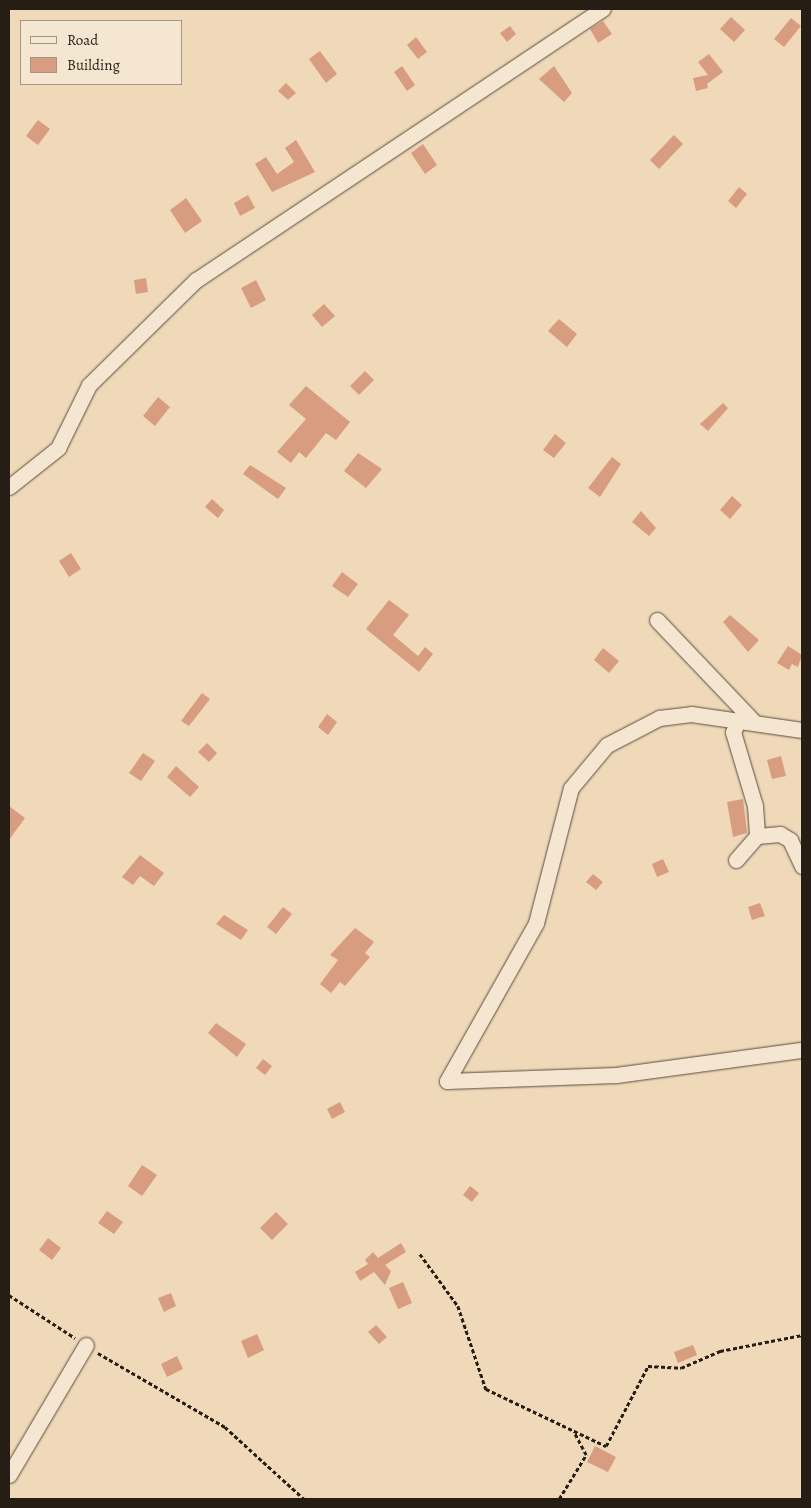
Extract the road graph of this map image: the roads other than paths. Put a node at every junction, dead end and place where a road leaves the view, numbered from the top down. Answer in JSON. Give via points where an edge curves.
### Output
{"nodes":[{"id":1,"x":603,"y":9,"type":"edge"},
{"id":2,"x":9,"y":487,"type":"edge"},
{"id":3,"x":657,"y":620,"type":"dead end"},
{"id":4,"x":738,"y":721,"type":"junction"},
{"id":5,"x":755,"y":723,"type":"junction"},
{"id":6,"x":802,"y":730,"type":"edge"},
{"id":7,"x":757,"y":836,"type":"junction"},
{"id":8,"x":736,"y":860,"type":"dead end"},
{"id":9,"x":802,"y":866,"type":"edge"},
{"id":10,"x":802,"y":1050,"type":"edge"},
{"id":11,"x":86,"y":1345,"type":"road end"},
{"id":12,"x":9,"y":1475,"type":"edge"}],
"edges":[{"from":1,"to":2,"type":"street","via":[[196,280],[89,385],[58,448]]},
{"from":3,"to":5,"type":"street"},
{"from":4,"to":5,"type":"street"},
{"from":4,"to":7,"type":"street","via":[[733,732],[755,806]]},
{"from":4,"to":10,"type":"street","via":[[691,714],[658,718],[607,745],[571,788],[536,923],[447,1081],[616,1075]]},
{"from":5,"to":6,"type":"street"},
{"from":7,"to":8,"type":"street"},
{"from":7,"to":9,"type":"street","via":[[780,834],[790,840]]},
{"from":11,"to":12,"type":"street"}]}
